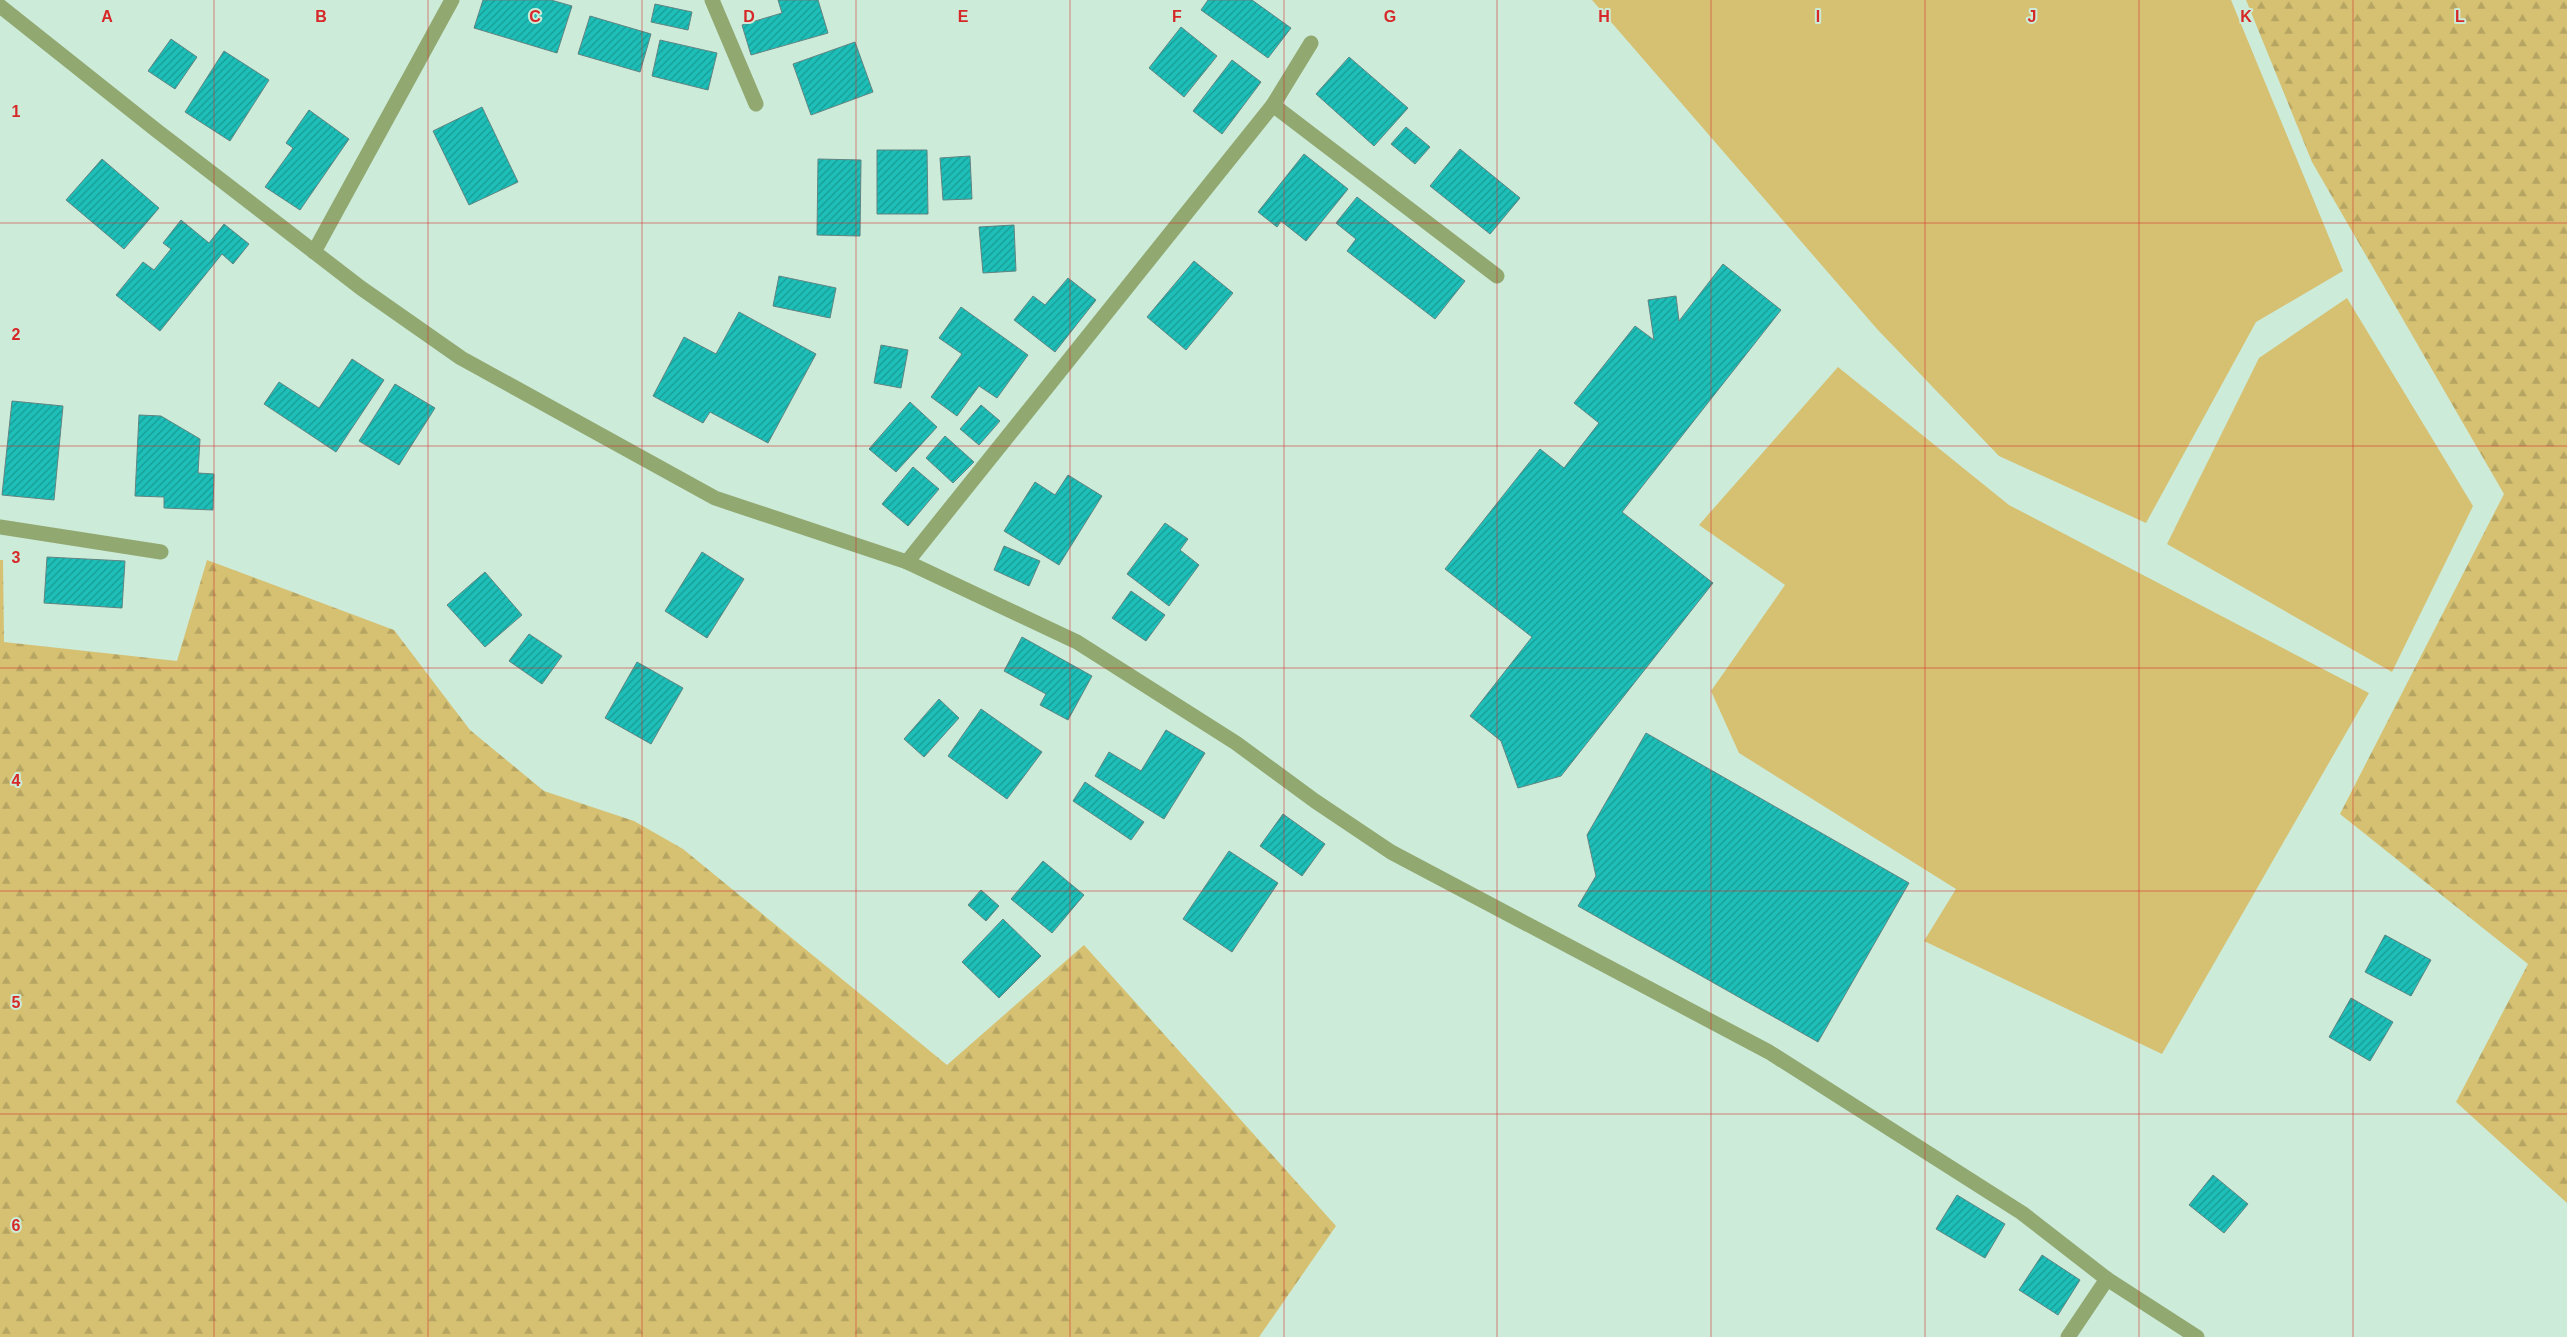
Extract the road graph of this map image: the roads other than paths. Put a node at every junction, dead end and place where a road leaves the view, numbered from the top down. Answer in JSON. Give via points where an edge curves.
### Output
{"nodes":[{"id":1,"x":452,"y":0,"type":"edge"},
{"id":2,"x":712,"y":0,"type":"edge"},
{"id":3,"x":0,"y":6,"type":"edge"},
{"id":4,"x":1311,"y":43,"type":"dead end"},
{"id":5,"x":756,"y":104,"type":"dead end"},
{"id":6,"x":1273,"y":105,"type":"junction"},
{"id":7,"x":314,"y":252,"type":"junction"},
{"id":8,"x":1497,"y":276,"type":"dead end"},
{"id":9,"x":0,"y":527,"type":"edge"},
{"id":10,"x":161,"y":552,"type":"dead end"},
{"id":11,"x":907,"y":562,"type":"junction"},
{"id":12,"x":2107,"y":1279,"type":"junction"},
{"id":13,"x":2068,"y":1337,"type":"edge"},
{"id":14,"x":2197,"y":1337,"type":"edge"}],
"edges":[{"from":1,"to":7,"type":"street"},
{"from":2,"to":5,"type":"street"},
{"from":3,"to":7,"type":"street"},
{"from":4,"to":6,"type":"street"},
{"from":6,"to":8,"type":"street"},
{"from":6,"to":11,"type":"street"},
{"from":7,"to":11,"type":"street","via":[[461,358],[715,498]]},
{"from":9,"to":10,"type":"street"},
{"from":11,"to":12,"type":"street","via":[[1077,642],[1236,743],[1391,852],[1769,1052],[2022,1213]]},
{"from":12,"to":13,"type":"street"},
{"from":12,"to":14,"type":"street"}]}
